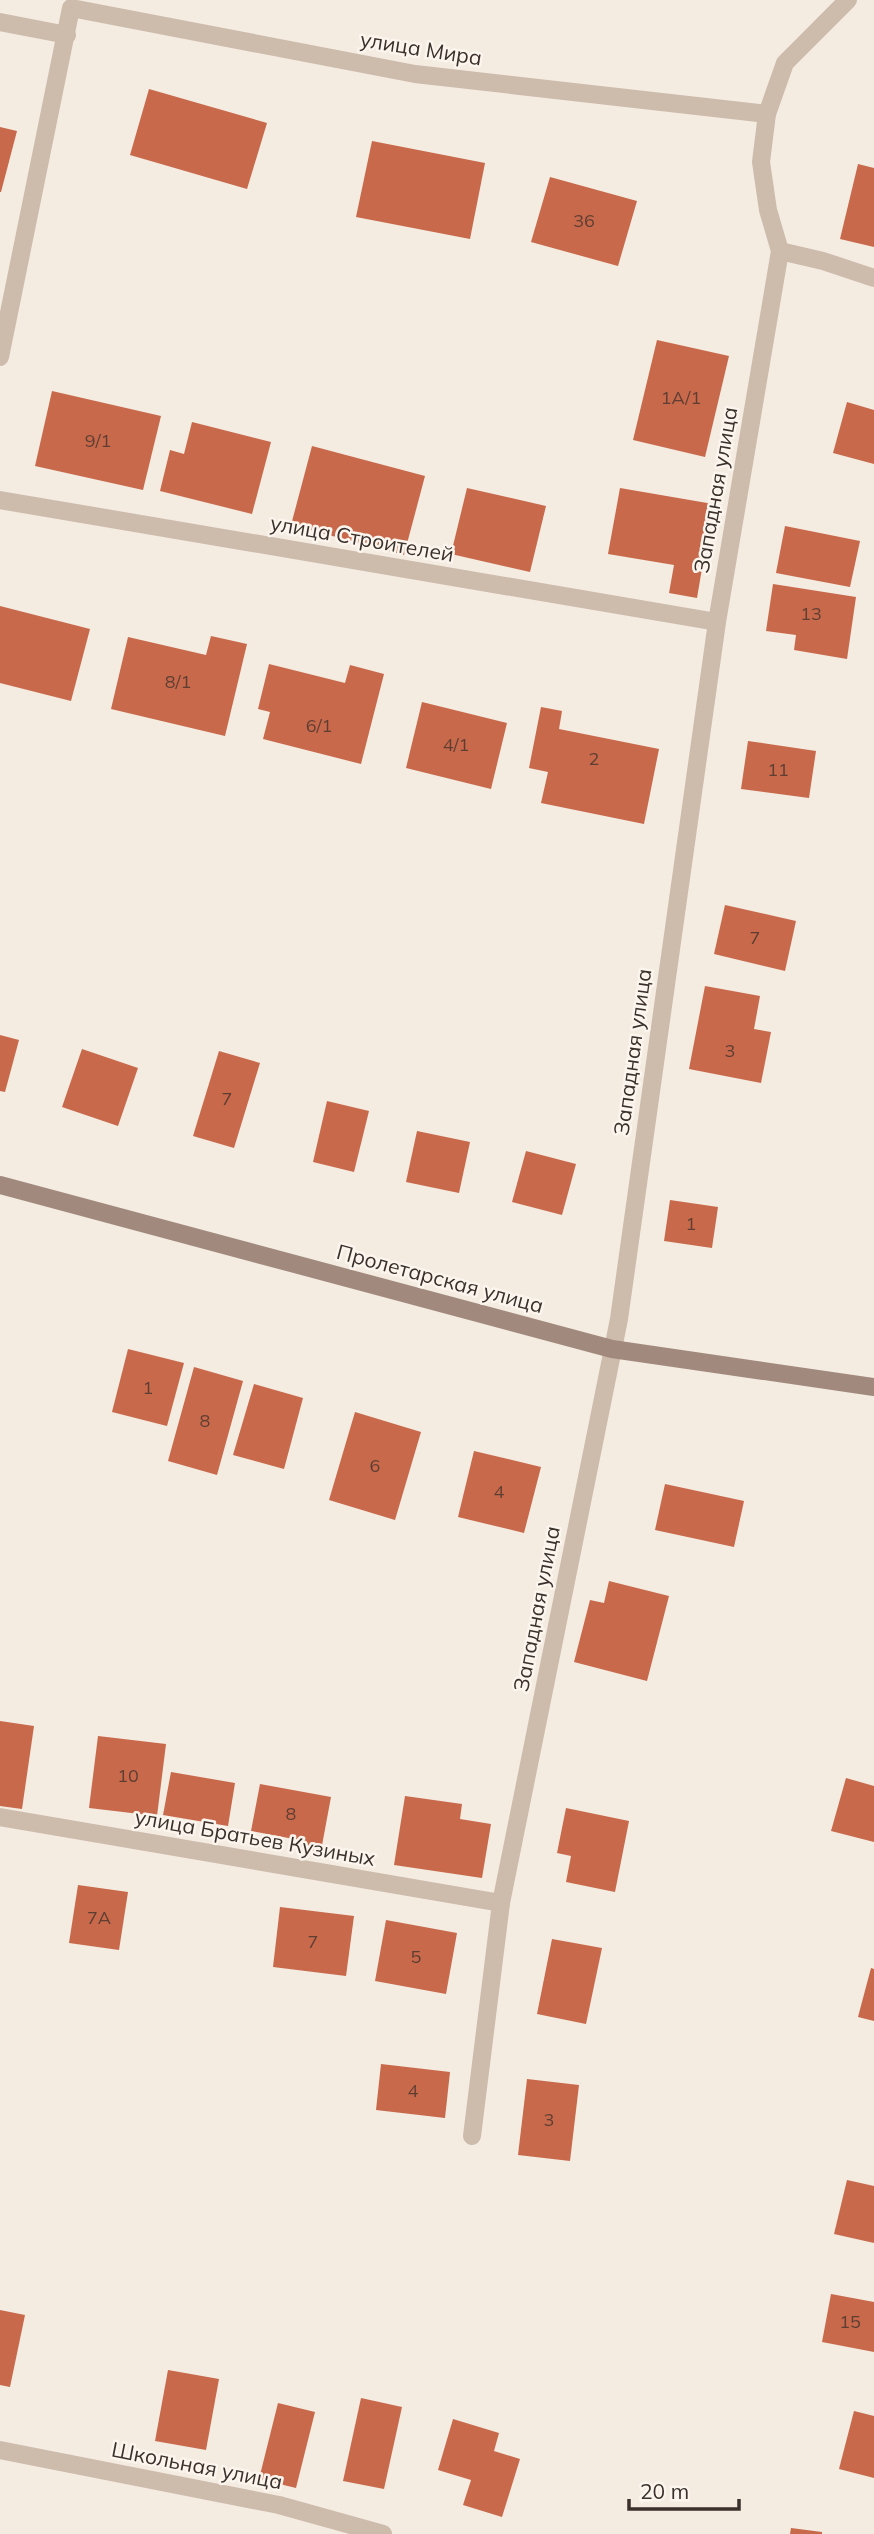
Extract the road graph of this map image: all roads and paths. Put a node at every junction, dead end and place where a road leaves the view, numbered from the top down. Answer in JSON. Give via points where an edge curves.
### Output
{"nodes":[{"id":1,"x":848,"y":0,"type":"edge"},
{"id":2,"x":0,"y":22,"type":"edge"},
{"id":3,"x":67,"y":35,"type":"junction"},
{"id":4,"x":767,"y":114,"type":"junction"},
{"id":5,"x":780,"y":251,"type":"junction"},
{"id":6,"x":874,"y":278,"type":"edge"},
{"id":7,"x":0,"y":357,"type":"edge"},
{"id":8,"x":0,"y":500,"type":"edge"},
{"id":9,"x":717,"y":622,"type":"junction"},
{"id":10,"x":0,"y":1185,"type":"edge"},
{"id":11,"x":612,"y":1349,"type":"junction"},
{"id":12,"x":874,"y":1387,"type":"edge"},
{"id":13,"x":0,"y":1817,"type":"edge"},
{"id":14,"x":501,"y":1903,"type":"junction"},
{"id":15,"x":472,"y":2136,"type":"dead end"},
{"id":16,"x":0,"y":2450,"type":"edge"},
{"id":17,"x":383,"y":2534,"type":"edge"}],
"edges":[{"from":1,"to":4,"type":"street","name":"Западная улица","via":[[785,63]]},
{"from":2,"to":3,"type":"street"},
{"from":3,"to":4,"type":"street","name":"улица Мира","via":[[71,9],[415,74]]},
{"from":3,"to":7,"type":"street"},
{"from":4,"to":5,"type":"street","name":"Западная улица","via":[[761,162]]},
{"from":5,"to":6,"type":"street"},
{"from":5,"to":9,"type":"street","name":"Западная улица"},
{"from":8,"to":9,"type":"street","name":"улица Строителей"},
{"from":9,"to":11,"type":"street","name":"Западная улица"},
{"from":10,"to":11,"type":"street","name":"Пролетарская улица"},
{"from":11,"to":12,"type":"street","name":"Пролетарская улица"},
{"from":11,"to":14,"type":"street","name":"Западная улица"},
{"from":13,"to":14,"type":"street","name":"улица Братьев Кузиных"},
{"from":14,"to":15,"type":"street","name":"Западная улица"},
{"from":16,"to":17,"type":"street","name":"Школьная улица","via":[[279,2505]]}]}
